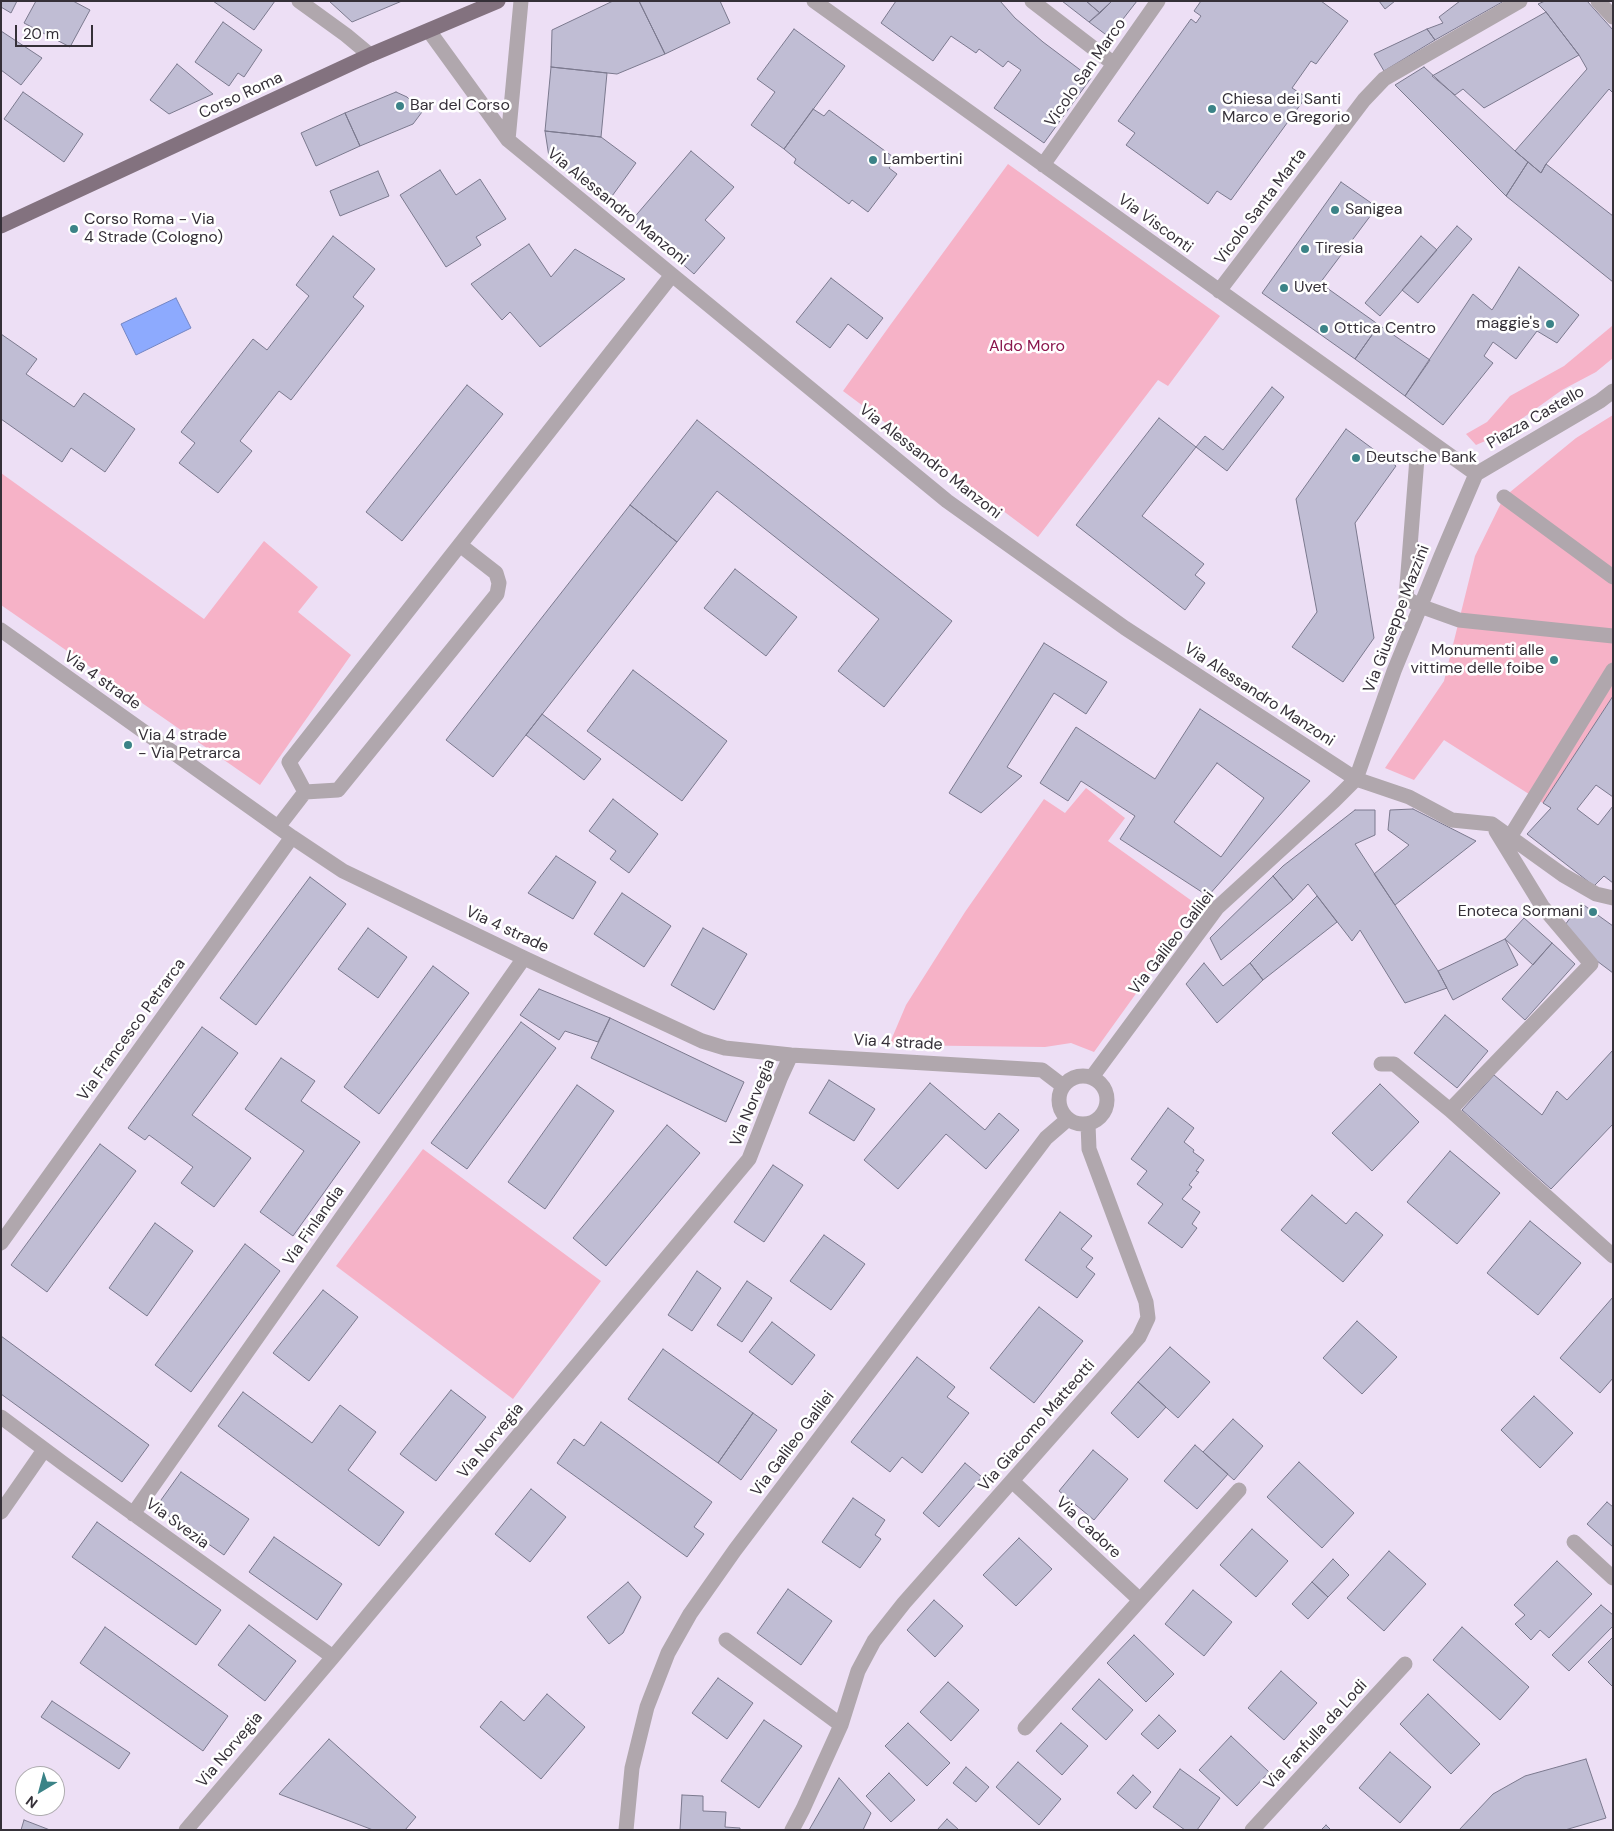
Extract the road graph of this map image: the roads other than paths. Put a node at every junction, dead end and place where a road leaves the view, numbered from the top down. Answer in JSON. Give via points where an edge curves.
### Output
{"nodes":[{"id":1,"x":299,"y":1,"type":"edge"},
{"id":2,"x":498,"y":1,"type":"edge"},
{"id":3,"x":521,"y":1,"type":"edge"},
{"id":4,"x":814,"y":1,"type":"edge"},
{"id":5,"x":1032,"y":1,"type":"edge"},
{"id":6,"x":1158,"y":1,"type":"edge"},
{"id":7,"x":1520,"y":1,"type":"edge"},
{"id":8,"x":1598,"y":1,"type":"edge"},
{"id":9,"x":1613,"y":17,"type":"edge"},
{"id":10,"x":428,"y":31,"type":"junction"},
{"id":11,"x":370,"y":55,"type":"junction"},
{"id":12,"x":1114,"y":64,"type":"junction"},
{"id":13,"x":508,"y":140,"type":"junction"},
{"id":14,"x":1043,"y":165,"type":"junction"},
{"id":15,"x":1,"y":226,"type":"edge"},
{"id":16,"x":672,"y":275,"type":"junction"},
{"id":17,"x":1219,"y":291,"type":"junction"},
{"id":18,"x":1613,"y":390,"type":"edge"},
{"id":19,"x":1417,"y":458,"type":"dead end"},
{"id":20,"x":1476,"y":474,"type":"junction"},
{"id":21,"x":1504,"y":498,"type":"dead end"},
{"id":22,"x":460,"y":545,"type":"junction"},
{"id":23,"x":1613,"y":577,"type":"edge"},
{"id":24,"x":1420,"y":606,"type":"junction"},
{"id":25,"x":1,"y":630,"type":"edge"},
{"id":26,"x":1613,"y":636,"type":"edge"},
{"id":27,"x":1613,"y":670,"type":"edge"},
{"id":28,"x":1356,"y":779,"type":"junction"},
{"id":29,"x":304,"y":792,"type":"junction"},
{"id":30,"x":1492,"y":824,"type":"junction"},
{"id":31,"x":278,"y":827,"type":"junction"},
{"id":32,"x":292,"y":837,"type":"junction"},
{"id":33,"x":1510,"y":837,"type":"junction"},
{"id":34,"x":1613,"y":898,"type":"edge"},
{"id":35,"x":524,"y":958,"type":"junction"},
{"id":36,"x":791,"y":1054,"type":"junction"},
{"id":37,"x":1381,"y":1064,"type":"dead end"},
{"id":38,"x":1092,"y":1077,"type":"junction"},
{"id":39,"x":1063,"y":1086,"type":"junction"},
{"id":40,"x":1450,"y":1110,"type":"junction"},
{"id":41,"x":1068,"y":1119,"type":"junction"},
{"id":42,"x":1088,"y":1124,"type":"junction"},
{"id":43,"x":1,"y":1243,"type":"edge"},
{"id":44,"x":1613,"y":1256,"type":"edge"},
{"id":45,"x":1,"y":1417,"type":"edge"},
{"id":46,"x":44,"y":1450,"type":"junction"},
{"id":47,"x":1012,"y":1481,"type":"junction"},
{"id":48,"x":1239,"y":1490,"type":"dead end"},
{"id":49,"x":1,"y":1512,"type":"edge"},
{"id":50,"x":132,"y":1514,"type":"junction"},
{"id":51,"x":1574,"y":1542,"type":"dead end"},
{"id":52,"x":1613,"y":1578,"type":"edge"},
{"id":53,"x":1140,"y":1600,"type":"junction"},
{"id":54,"x":726,"y":1640,"type":"dead end"},
{"id":55,"x":332,"y":1657,"type":"junction"},
{"id":56,"x":1406,"y":1664,"type":"dead end"},
{"id":57,"x":841,"y":1724,"type":"junction"},
{"id":58,"x":1025,"y":1728,"type":"dead end"},
{"id":59,"x":186,"y":1830,"type":"edge"},
{"id":60,"x":626,"y":1830,"type":"edge"},
{"id":61,"x":792,"y":1830,"type":"edge"},
{"id":62,"x":1252,"y":1830,"type":"edge"}],
"edges":[{"from":1,"to":11,"type":"street"},
{"from":2,"to":10,"type":"main road","name":"Corso Roma"},
{"from":3,"to":13,"type":"street"},
{"from":4,"to":14,"type":"street","name":"Via Visconti"},
{"from":5,"to":12,"type":"street"},
{"from":6,"to":12,"type":"street","name":"Vicolo San Marco"},
{"from":7,"to":17,"type":"street","name":"Vicolo Santa Marta","via":[[1384,79],[1364,100]]},
{"from":8,"to":9,"type":"street"},
{"from":10,"to":11,"type":"main road","name":"Corso Roma"},
{"from":10,"to":13,"type":"street","name":"Via Alessandro Manzoni"},
{"from":11,"to":15,"type":"main road","name":"Corso Roma"},
{"from":12,"to":14,"type":"street","name":"Vicolo San Marco"},
{"from":13,"to":16,"type":"street","name":"Via Alessandro Manzoni"},
{"from":14,"to":17,"type":"street","name":"Via Visconti"},
{"from":16,"to":22,"type":"street"},
{"from":16,"to":28,"type":"street","name":"Via Alessandro Manzoni","via":[[947,501],[1125,628]]},
{"from":17,"to":20,"type":"street","name":"Via Visconti"},
{"from":18,"to":20,"type":"street","name":"Piazza Castello","via":[[1600,401]]},
{"from":19,"to":24,"type":"street","via":[[1406,598]]},
{"from":20,"to":24,"type":"street","name":"Via Giuseppe Mazzini"},
{"from":21,"to":23,"type":"street"},
{"from":22,"to":29,"type":"street","via":[[289,762]]},
{"from":22,"to":29,"type":"street","via":[[496,573],[499,583],[497,594],[338,790]]},
{"from":24,"to":26,"type":"street","via":[[1459,620]]},
{"from":24,"to":28,"type":"street","name":"Via Giuseppe Mazzini"},
{"from":25,"to":31,"type":"street","name":"Via 4 strade"},
{"from":27,"to":33,"type":"street"},
{"from":28,"to":30,"type":"street","name":"Via Alessandro Manzoni","via":[[1409,797],[1452,820]]},
{"from":28,"to":38,"type":"street","name":"Via Galileo Galilei","via":[[1217,908]]},
{"from":29,"to":31,"type":"street"},
{"from":30,"to":33,"type":"street"},
{"from":30,"to":40,"type":"street","via":[[1542,906],[1591,964]]},
{"from":31,"to":32,"type":"street","name":"Via 4 strade"},
{"from":32,"to":35,"type":"street","name":"Via 4 strade","via":[[343,871]]},
{"from":32,"to":43,"type":"street","name":"Via Francesco Petrarca"},
{"from":33,"to":34,"type":"street","via":[[1563,875],[1596,894]]},
{"from":35,"to":36,"type":"street","name":"Via 4 strade","via":[[702,1041],[725,1048]]},
{"from":35,"to":50,"type":"street","name":"Via Finlandia"},
{"from":36,"to":39,"type":"street","name":"Via 4 strade","via":[[1042,1070]]},
{"from":36,"to":55,"type":"street","name":"Via Norvegia","via":[[749,1159]]},
{"from":37,"to":40,"type":"street","via":[[1394,1064]]},
{"from":38,"to":39,"type":"street","via":[[1076,1077]]},
{"from":38,"to":42,"type":"street","via":[[1106,1092],[1107,1102],[1104,1112]]},
{"from":39,"to":41,"type":"street","via":[[1059,1104]]},
{"from":40,"to":44,"type":"street"},
{"from":41,"to":42,"type":"street","via":[[1077,1124]]},
{"from":41,"to":60,"type":"street","name":"Via Galileo Galilei","via":[[1046,1138],[690,1614],[668,1653],[647,1707],[632,1768]]},
{"from":42,"to":47,"type":"street","name":"Via Giacomo Matteotti","via":[[1089,1149],[1146,1302],[1148,1318],[1139,1337]]},
{"from":45,"to":46,"type":"street","name":"Via Svezia"},
{"from":46,"to":49,"type":"street"},
{"from":46,"to":50,"type":"street","name":"Via Svezia"},
{"from":47,"to":53,"type":"street","name":"Via Cadore"},
{"from":47,"to":57,"type":"street","name":"Via Giacomo Matteotti","via":[[874,1641],[858,1671]]},
{"from":48,"to":53,"type":"street"},
{"from":50,"to":55,"type":"street","name":"Via Svezia"},
{"from":51,"to":52,"type":"street"},
{"from":53,"to":58,"type":"street"},
{"from":54,"to":57,"type":"street"},
{"from":55,"to":59,"type":"street","name":"Via Norvegia"},
{"from":56,"to":62,"type":"street","name":"Via Fanfulla da Lodi"},
{"from":57,"to":61,"type":"street","name":"Via Giacomo Matteotti"}]}
